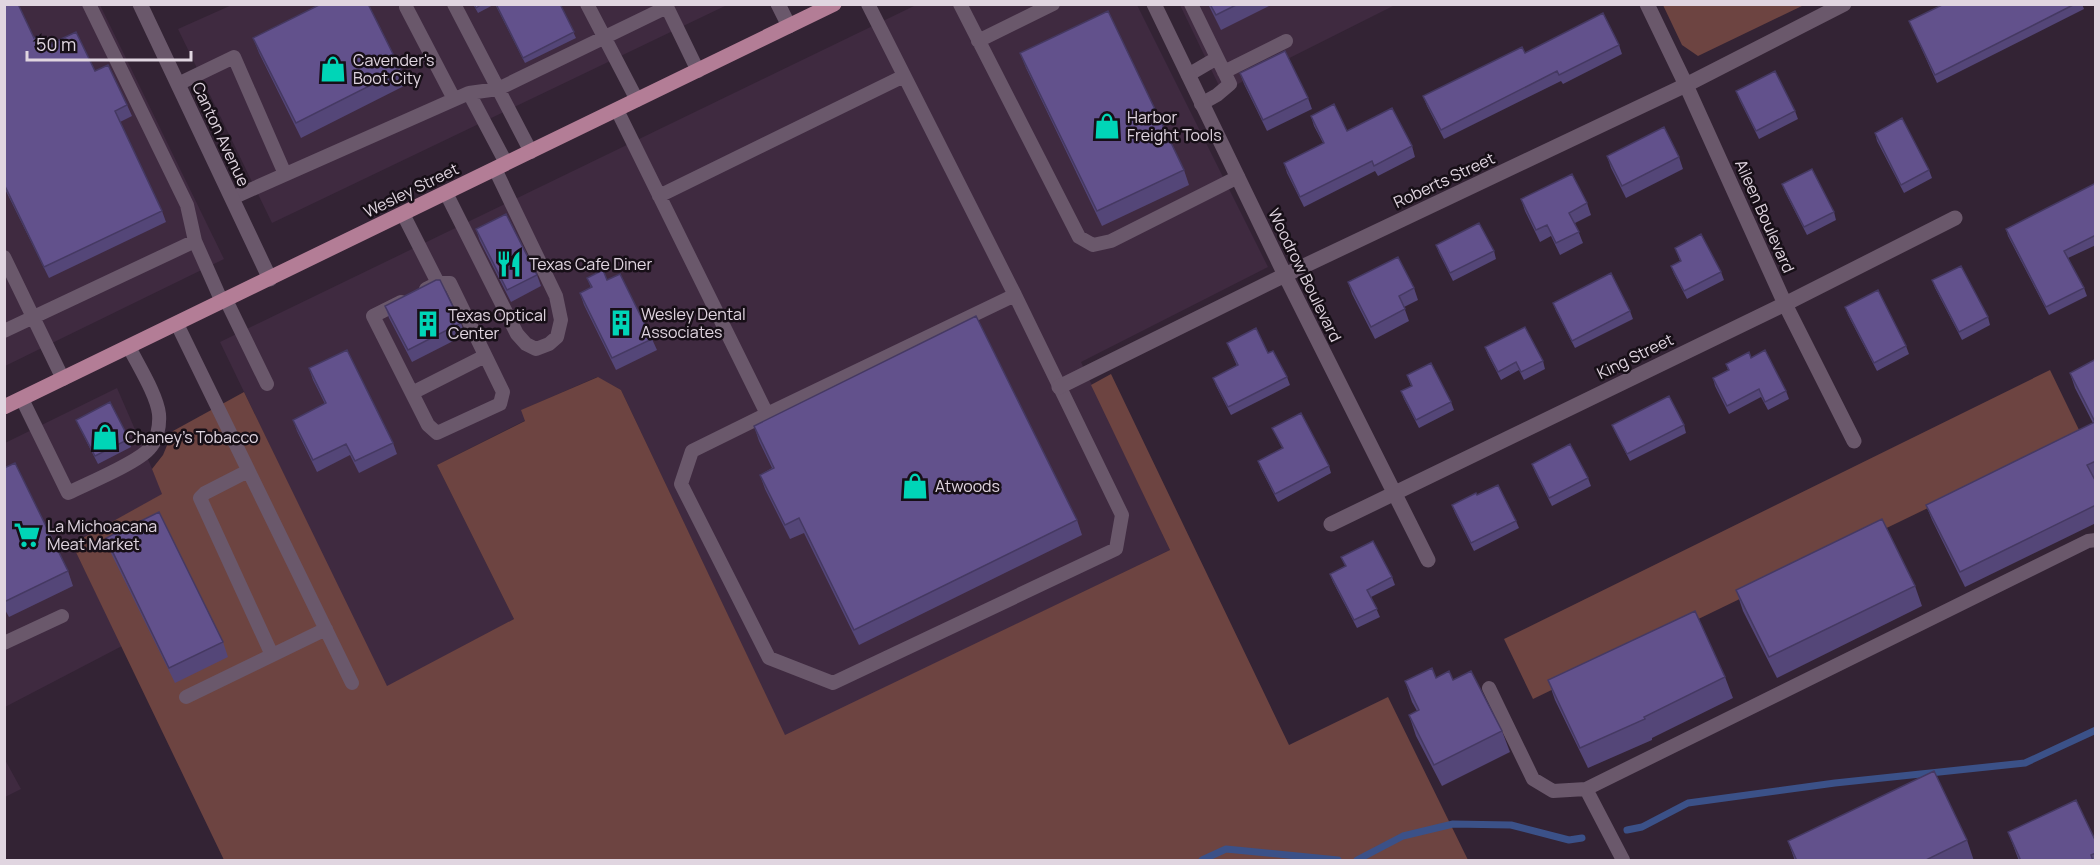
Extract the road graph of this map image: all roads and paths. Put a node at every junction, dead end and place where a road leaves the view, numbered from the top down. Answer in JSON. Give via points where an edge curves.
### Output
{"nodes":[{"id":1,"x":89,"y":4,"type":"edge"},
{"id":2,"x":140,"y":4,"type":"edge"},
{"id":3,"x":454,"y":4,"type":"edge"},
{"id":4,"x":587,"y":4,"type":"edge"},
{"id":5,"x":778,"y":4,"type":"edge"},
{"id":6,"x":834,"y":4,"type":"edge"},
{"id":7,"x":868,"y":4,"type":"edge"},
{"id":8,"x":960,"y":4,"type":"edge"},
{"id":9,"x":1053,"y":4,"type":"edge"},
{"id":10,"x":1154,"y":4,"type":"edge"},
{"id":11,"x":1191,"y":4,"type":"edge"},
{"id":12,"x":1647,"y":4,"type":"edge"},
{"id":13,"x":1844,"y":4,"type":"edge"},
{"id":14,"x":668,"y":6,"type":"edge"},
{"id":15,"x":406,"y":7,"type":"dead end"},
{"id":16,"x":789,"y":26,"type":"junction"},
{"id":17,"x":604,"y":37,"type":"junction"},
{"id":18,"x":978,"y":41,"type":"junction"},
{"id":19,"x":1286,"y":41,"type":"dead end"},
{"id":20,"x":1217,"y":58,"type":"junction"},
{"id":21,"x":698,"y":70,"type":"junction"},
{"id":22,"x":1188,"y":75,"type":"junction"},
{"id":23,"x":904,"y":76,"type":"junction"},
{"id":24,"x":1227,"y":78,"type":"junction"},
{"id":25,"x":178,"y":84,"type":"junction"},
{"id":26,"x":1686,"y":85,"type":"junction"},
{"id":27,"x":498,"y":89,"type":"junction"},
{"id":28,"x":469,"y":93,"type":"junction"},
{"id":29,"x":454,"y":99,"type":"junction"},
{"id":30,"x":637,"y":100,"type":"junction"},
{"id":31,"x":1202,"y":104,"type":"junction"},
{"id":32,"x":617,"y":110,"type":"junction"},
{"id":33,"x":531,"y":152,"type":"junction"},
{"id":34,"x":500,"y":166,"type":"junction"},
{"id":35,"x":285,"y":174,"type":"junction"},
{"id":36,"x":1238,"y":177,"type":"junction"},
{"id":37,"x":446,"y":193,"type":"junction"},
{"id":38,"x":659,"y":196,"type":"junction"},
{"id":39,"x":232,"y":198,"type":"junction"},
{"id":40,"x":403,"y":213,"type":"junction"},
{"id":41,"x":1955,"y":218,"type":"dead end"},
{"id":42,"x":195,"y":241,"type":"junction"},
{"id":43,"x":4,"y":256,"type":"edge"},
{"id":44,"x":1285,"y":275,"type":"junction"},
{"id":45,"x":270,"y":279,"type":"junction"},
{"id":46,"x":438,"y":283,"type":"junction"},
{"id":47,"x":1015,"y":295,"type":"junction"},
{"id":48,"x":224,"y":301,"type":"junction"},
{"id":49,"x":1785,"y":304,"type":"junction"},
{"id":50,"x":33,"y":318,"type":"junction"},
{"id":51,"x":177,"y":324,"type":"junction"},
{"id":52,"x":4,"y":331,"type":"edge"},
{"id":53,"x":129,"y":347,"type":"junction"},
{"id":54,"x":485,"y":356,"type":"junction"},
{"id":55,"x":63,"y":379,"type":"junction"},
{"id":56,"x":267,"y":384,"type":"dead end"},
{"id":57,"x":1059,"y":387,"type":"junction"},
{"id":58,"x":412,"y":393,"type":"junction"},
{"id":59,"x":22,"y":399,"type":"junction"},
{"id":60,"x":4,"y":407,"type":"edge"},
{"id":61,"x":767,"y":414,"type":"junction"},
{"id":62,"x":1854,"y":441,"type":"dead end"},
{"id":63,"x":248,"y":471,"type":"junction"},
{"id":64,"x":1394,"y":493,"type":"junction"},
{"id":65,"x":1330,"y":524,"type":"dead end"},
{"id":66,"x":2096,"y":540,"type":"edge"},
{"id":67,"x":1428,"y":560,"type":"dead end"},
{"id":68,"x":62,"y":616,"type":"dead end"},
{"id":69,"x":326,"y":629,"type":"junction"},
{"id":70,"x":4,"y":643,"type":"edge"},
{"id":71,"x":272,"y":655,"type":"junction"},
{"id":72,"x":351,"y":682,"type":"dead end"},
{"id":73,"x":1489,"y":688,"type":"dead end"},
{"id":74,"x":186,"y":697,"type":"dead end"},
{"id":75,"x":1586,"y":789,"type":"junction"},
{"id":76,"x":1623,"y":861,"type":"edge"}],
"edges":[{"from":1,"to":42,"type":"lane","via":[[187,205]]},
{"from":2,"to":25,"type":"street","name":"Canton Avenue"},
{"from":3,"to":27,"type":"lane"},
{"from":4,"to":17,"type":"lane"},
{"from":5,"to":16,"type":"street"},
{"from":6,"to":16,"type":"main road","name":"Wesley Street"},
{"from":7,"to":23,"type":"lane"},
{"from":8,"to":18,"type":"lane"},
{"from":9,"to":18,"type":"lane"},
{"from":10,"to":22,"type":"street","name":"Woodrow Boulevard"},
{"from":11,"to":20,"type":"lane"},
{"from":12,"to":26,"type":"street","name":"Aileen Boulevard"},
{"from":13,"to":26,"type":"street","name":"Roberts Street"},
{"from":14,"to":17,"type":"lane"},
{"from":14,"to":21,"type":"lane"},
{"from":15,"to":29,"type":"lane"},
{"from":16,"to":21,"type":"main road","name":"Wesley Street"},
{"from":17,"to":27,"type":"lane"},
{"from":17,"to":30,"type":"lane"},
{"from":18,"to":36,"type":"lane","via":[[1070,222],[1080,237],[1093,245],[1111,241]]},
{"from":19,"to":24,"type":"lane"},
{"from":20,"to":22,"type":"lane"},
{"from":20,"to":24,"type":"lane"},
{"from":21,"to":30,"type":"main road","name":"Wesley Street"},
{"from":22,"to":31,"type":"street","name":"Woodrow Boulevard"},
{"from":23,"to":38,"type":"lane"},
{"from":23,"to":47,"type":"lane"},
{"from":24,"to":31,"type":"lane","via":[[1217,95]]},
{"from":25,"to":35,"type":"lane","via":[[234,57]]},
{"from":25,"to":39,"type":"street","name":"Canton Avenue"},
{"from":26,"to":44,"type":"street","name":"Roberts Street"},
{"from":26,"to":49,"type":"street","name":"Aileen Boulevard"},
{"from":27,"to":28,"type":"lane"},
{"from":27,"to":33,"type":"lane"},
{"from":28,"to":29,"type":"lane"},
{"from":28,"to":34,"type":"lane"},
{"from":29,"to":35,"type":"lane"},
{"from":30,"to":32,"type":"main road","name":"Wesley Street"},
{"from":31,"to":36,"type":"street","name":"Woodrow Boulevard"},
{"from":32,"to":33,"type":"main road","name":"Wesley Street"},
{"from":32,"to":38,"type":"lane"},
{"from":33,"to":34,"type":"main road","name":"Wesley Street"},
{"from":34,"to":37,"type":"main road","name":"Wesley Street"},
{"from":34,"to":37,"type":"lane","via":[[556,296],[561,320],[557,337],[549,344],[536,349],[516,334]]},
{"from":35,"to":39,"type":"lane"},
{"from":36,"to":44,"type":"street","name":"Woodrow Boulevard"},
{"from":37,"to":40,"type":"main road","name":"Wesley Street"},
{"from":38,"to":61,"type":"lane"},
{"from":39,"to":45,"type":"street","name":"Canton Avenue"},
{"from":40,"to":45,"type":"main road","name":"Wesley Street"},
{"from":40,"to":46,"type":"lane"},
{"from":41,"to":49,"type":"street","name":"King Street"},
{"from":42,"to":48,"type":"lane"},
{"from":42,"to":50,"type":"lane"},
{"from":43,"to":50,"type":"lane"},
{"from":44,"to":57,"type":"street","name":"Roberts Street"},
{"from":44,"to":64,"type":"street","name":"Woodrow Boulevard"},
{"from":45,"to":48,"type":"main road","name":"Wesley Street"},
{"from":46,"to":54,"type":"lane","via":[[450,283]]},
{"from":46,"to":58,"type":"lane","via":[[373,315]]},
{"from":47,"to":57,"type":"lane"},
{"from":47,"to":61,"type":"lane"},
{"from":48,"to":51,"type":"main road","name":"Wesley Street"},
{"from":48,"to":56,"type":"lane"},
{"from":49,"to":62,"type":"street","name":"Aileen Boulevard"},
{"from":49,"to":64,"type":"street","name":"King Street"},
{"from":50,"to":52,"type":"lane"},
{"from":50,"to":55,"type":"lane"},
{"from":51,"to":53,"type":"main road","name":"Wesley Street"},
{"from":51,"to":63,"type":"lane"},
{"from":53,"to":55,"type":"main road","name":"Wesley Street"},
{"from":53,"to":59,"type":"lane","via":[[153,395],[159,413],[158,433],[150,449],[139,458],[68,493]]},
{"from":54,"to":58,"type":"lane"},
{"from":54,"to":58,"type":"lane","via":[[503,392],[500,404],[437,433],[428,425]]},
{"from":55,"to":59,"type":"main road","name":"Wesley Street"},
{"from":57,"to":61,"type":"lane","via":[[1122,515],[1116,549],[833,683],[769,658],[681,484],[692,451]]},
{"from":59,"to":60,"type":"main road","name":"Wesley Street"},
{"from":63,"to":69,"type":"lane"},
{"from":63,"to":71,"type":"lane","via":[[200,498]]},
{"from":64,"to":65,"type":"street","name":"King Street"},
{"from":64,"to":67,"type":"street","name":"Woodrow Boulevard"},
{"from":66,"to":75,"type":"lane"},
{"from":68,"to":70,"type":"lane"},
{"from":69,"to":71,"type":"lane"},
{"from":69,"to":72,"type":"lane"},
{"from":71,"to":74,"type":"lane"},
{"from":73,"to":75,"type":"lane","via":[[1533,779],[1553,791]]},
{"from":75,"to":76,"type":"lane"}]}
